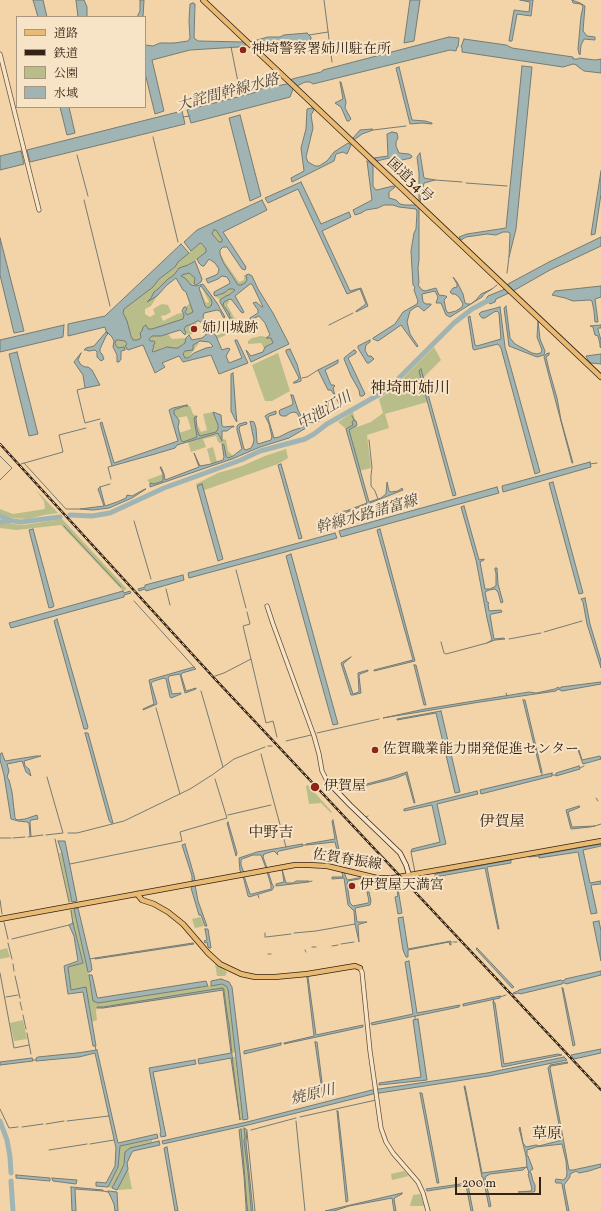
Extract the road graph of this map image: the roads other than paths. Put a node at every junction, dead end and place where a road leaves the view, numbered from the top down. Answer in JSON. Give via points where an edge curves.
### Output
{"nodes":[{"id":1,"x":203,"y":0,"type":"edge"},
{"id":2,"x":0,"y":54,"type":"edge"},
{"id":3,"x":39,"y":210,"type":"dead end"},
{"id":4,"x":601,"y":377,"type":"edge"},
{"id":5,"x":267,"y":606,"type":"dead end"},
{"id":6,"x":327,"y":781,"type":"joint"},
{"id":7,"x":601,"y":841,"type":"edge"},
{"id":8,"x":408,"y":875,"type":"junction"},
{"id":9,"x":137,"y":894,"type":"junction"},
{"id":10,"x":0,"y":919,"type":"edge"},
{"id":11,"x":360,"y":968,"type":"joint"},
{"id":12,"x":428,"y":1211,"type":"edge"}],
"edges":[{"from":1,"to":4,"type":"main road","name":"国道34号"},
{"from":2,"to":3,"type":"street"},
{"from":5,"to":6,"type":"street","via":[[314,736],[322,771]]},
{"from":6,"to":8,"type":"main road","via":[[400,853]]},
{"from":7,"to":8,"type":"main road","name":"佐賀脊振線"},
{"from":8,"to":9,"type":"main road","name":"佐賀脊振線","via":[[377,878],[327,866],[295,865]]},
{"from":9,"to":10,"type":"main road","name":"佐賀脊振線"},
{"from":9,"to":11,"type":"main road","via":[[142,900],[168,912],[183,924],[208,954],[220,964],[241,974],[275,977],[355,966]]},
{"from":11,"to":12,"type":"street","via":[[383,1134],[393,1153],[418,1182]]}]}
